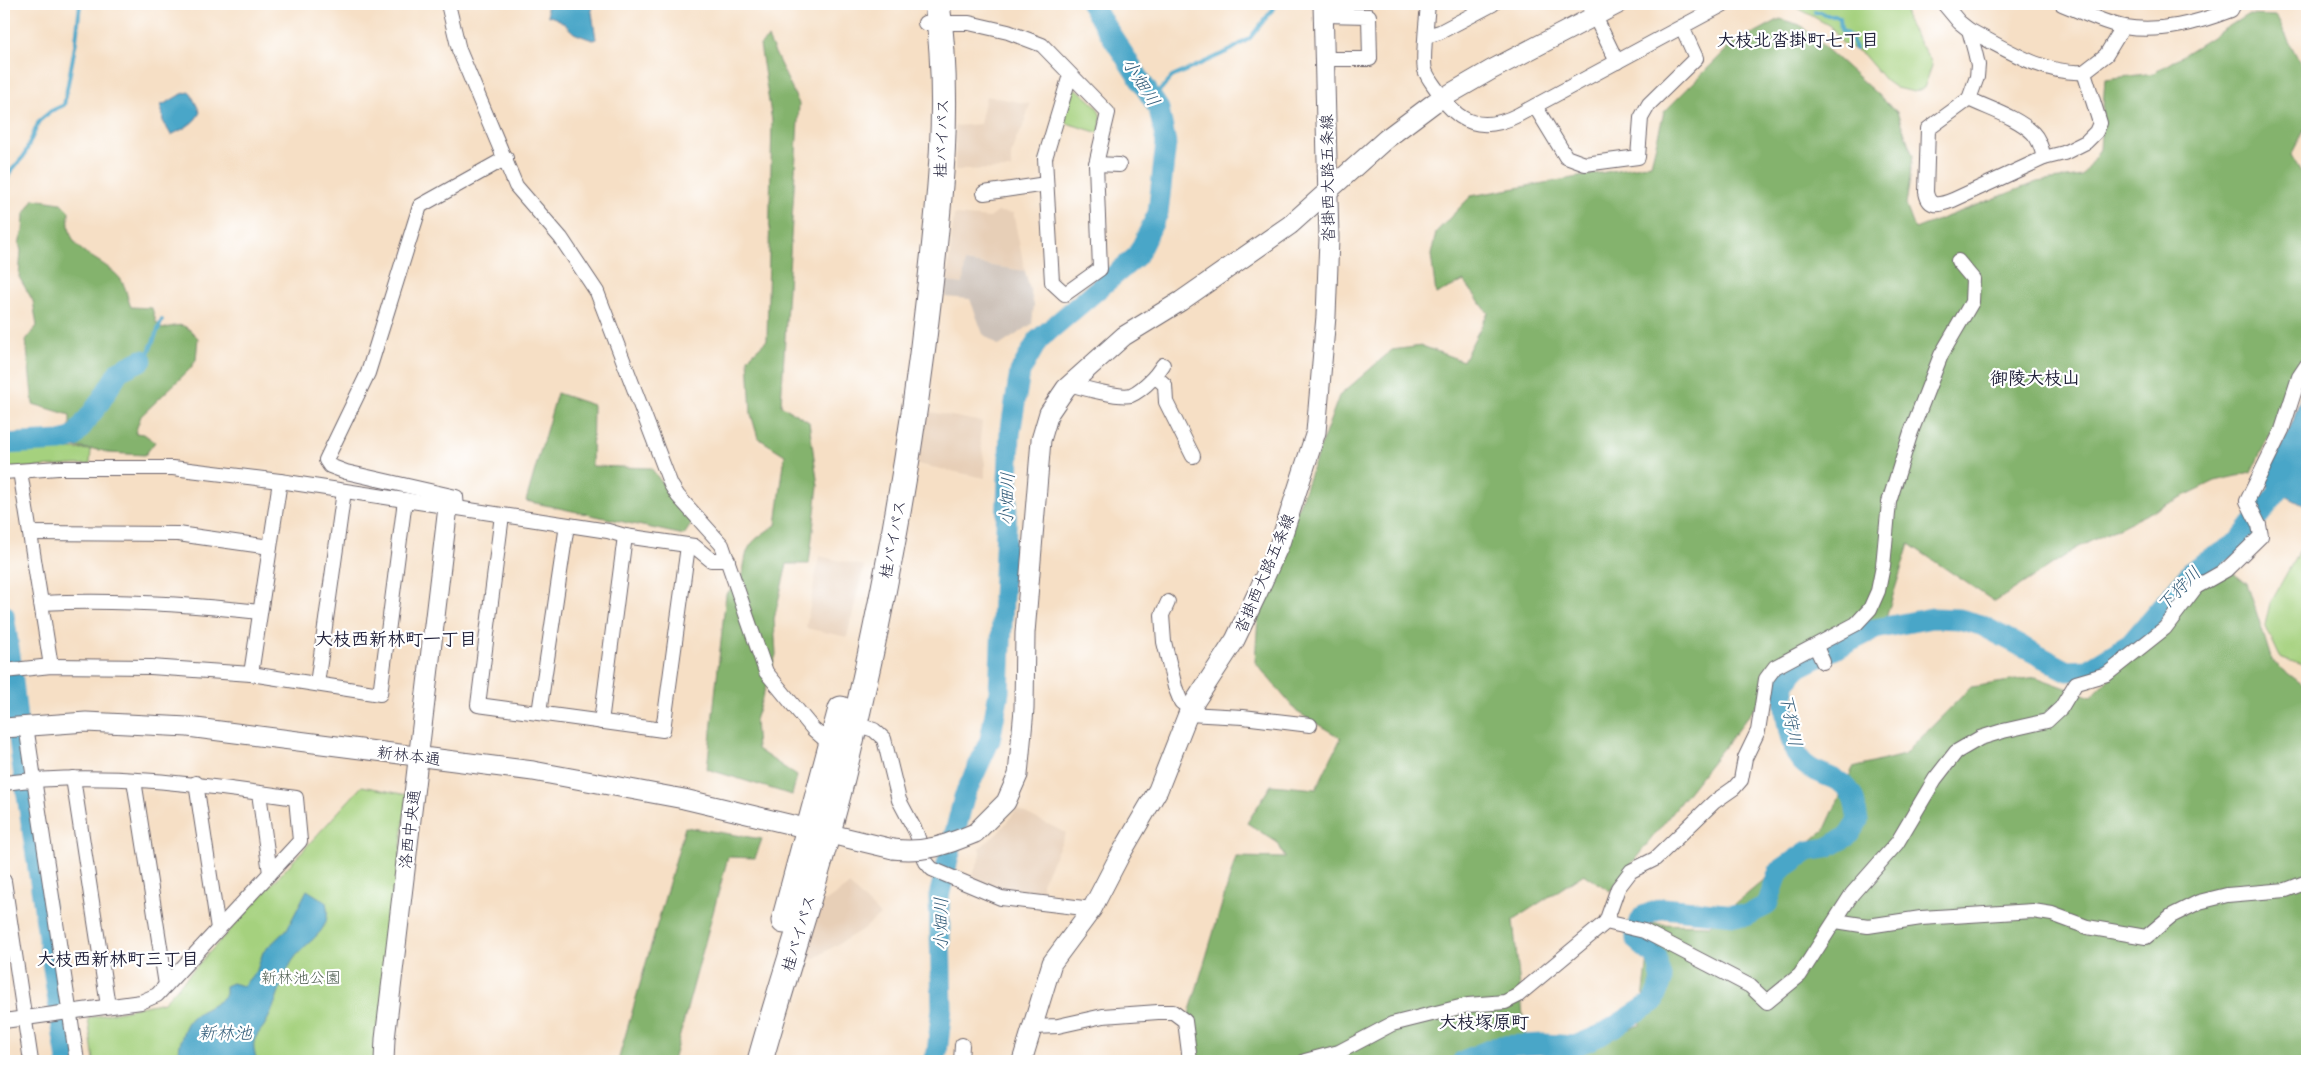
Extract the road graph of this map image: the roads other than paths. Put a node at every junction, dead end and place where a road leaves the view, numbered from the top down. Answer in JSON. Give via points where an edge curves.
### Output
{"nodes":[{"id":1,"x":448,"y":4,"type":"edge"},
{"id":2,"x":1428,"y":4,"type":"edge"},
{"id":3,"x":1493,"y":4,"type":"edge"},
{"id":4,"x":1618,"y":4,"type":"edge"},
{"id":5,"x":1724,"y":4,"type":"edge"},
{"id":6,"x":1944,"y":4,"type":"edge"},
{"id":7,"x":2062,"y":4,"type":"edge"},
{"id":8,"x":2234,"y":4,"type":"edge"},
{"id":9,"x":1323,"y":9,"type":"edge"},
{"id":10,"x":1592,"y":10,"type":"edge"},
{"id":11,"x":931,"y":13,"type":"edge"},
{"id":12,"x":1682,"y":27,"type":"junction"},
{"id":13,"x":2123,"y":27,"type":"junction"},
{"id":14,"x":1969,"y":30,"type":"junction"},
{"id":15,"x":1426,"y":36,"type":"junction"},
{"id":16,"x":1325,"y":59,"type":"junction"},
{"id":17,"x":1617,"y":62,"type":"junction"},
{"id":18,"x":2084,"y":72,"type":"junction"},
{"id":19,"x":1070,"y":75,"type":"junction"},
{"id":20,"x":1442,"y":99,"type":"junction"},
{"id":21,"x":1969,"y":100,"type":"junction"},
{"id":22,"x":1535,"y":106,"type":"junction"},
{"id":23,"x":506,"y":158,"type":"junction"},
{"id":24,"x":2044,"y":158,"type":"junction"},
{"id":25,"x":1096,"y":164,"type":"junction"},
{"id":26,"x":1119,"y":165,"type":"dead end"},
{"id":27,"x":1046,"y":184,"type":"junction"},
{"id":28,"x":1329,"y":192,"type":"junction"},
{"id":29,"x":984,"y":193,"type":"dead end"},
{"id":30,"x":1958,"y":261,"type":"dead end"},
{"id":31,"x":2307,"y":365,"type":"edge"},
{"id":32,"x":1070,"y":384,"type":"junction"},
{"id":33,"x":1192,"y":456,"type":"dead end"},
{"id":34,"x":20,"y":471,"type":"junction"},
{"id":35,"x":4,"y":472,"type":"edge"},
{"id":36,"x":280,"y":481,"type":"junction"},
{"id":37,"x":344,"y":491,"type":"junction"},
{"id":38,"x":405,"y":500,"type":"junction"},
{"id":39,"x":452,"y":507,"type":"junction"},
{"id":40,"x":502,"y":515,"type":"junction"},
{"id":41,"x":567,"y":525,"type":"junction"},
{"id":42,"x":30,"y":534,"type":"junction"},
{"id":43,"x":625,"y":536,"type":"junction"},
{"id":44,"x":688,"y":546,"type":"junction"},
{"id":45,"x":270,"y":547,"type":"junction"},
{"id":46,"x":728,"y":560,"type":"junction"},
{"id":47,"x":1168,"y":602,"type":"dead end"},
{"id":48,"x":40,"y":603,"type":"junction"},
{"id":49,"x":260,"y":612,"type":"junction"},
{"id":50,"x":1816,"y":647,"type":"junction"},
{"id":51,"x":1823,"y":662,"type":"dead end"},
{"id":52,"x":51,"y":666,"type":"junction"},
{"id":53,"x":4,"y":671,"type":"edge"},
{"id":54,"x":252,"y":674,"type":"junction"},
{"id":55,"x":317,"y":684,"type":"junction"},
{"id":56,"x":1189,"y":712,"type":"junction"},
{"id":57,"x":539,"y":714,"type":"junction"},
{"id":58,"x":847,"y":721,"type":"junction"},
{"id":59,"x":601,"y":722,"type":"junction"},
{"id":60,"x":1310,"y":725,"type":"dead end"},
{"id":61,"x":13,"y":727,"type":"edge"},
{"id":62,"x":831,"y":745,"type":"junction"},
{"id":63,"x":418,"y":757,"type":"junction"},
{"id":64,"x":73,"y":778,"type":"junction"},
{"id":65,"x":34,"y":780,"type":"junction"},
{"id":66,"x":134,"y":780,"type":"junction"},
{"id":67,"x":10,"y":782,"type":"edge"},
{"id":68,"x":196,"y":783,"type":"junction"},
{"id":69,"x":259,"y":793,"type":"junction"},
{"id":70,"x":818,"y":831,"type":"junction"},
{"id":71,"x":270,"y":873,"type":"junction"},
{"id":72,"x":4,"y":881,"type":"edge"},
{"id":73,"x":2307,"y":882,"type":"edge"},
{"id":74,"x":1092,"y":909,"type":"junction"},
{"id":75,"x":1836,"y":921,"type":"junction"},
{"id":76,"x":1606,"y":922,"type":"junction"},
{"id":77,"x":218,"y":929,"type":"junction"},
{"id":78,"x":166,"y":985,"type":"junction"},
{"id":79,"x":108,"y":1006,"type":"junction"},
{"id":80,"x":69,"y":1012,"type":"junction"},
{"id":81,"x":25,"y":1018,"type":"junction"},
{"id":82,"x":4,"y":1021,"type":"edge"},
{"id":83,"x":1032,"y":1028,"type":"junction"},
{"id":84,"x":31,"y":1061,"type":"edge"},
{"id":85,"x":77,"y":1061,"type":"edge"},
{"id":86,"x":384,"y":1061,"type":"edge"},
{"id":87,"x":746,"y":1061,"type":"edge"},
{"id":88,"x":760,"y":1061,"type":"edge"},
{"id":89,"x":1022,"y":1061,"type":"edge"},
{"id":90,"x":1190,"y":1061,"type":"edge"},
{"id":91,"x":1305,"y":1061,"type":"edge"}],
"edges":[{"from":1,"to":23,"type":"street","via":[[459,50]]},
{"from":2,"to":15,"type":"street"},
{"from":3,"to":15,"type":"street"},
{"from":4,"to":10,"type":"street"},
{"from":5,"to":12,"type":"street"},
{"from":6,"to":14,"type":"street"},
{"from":7,"to":13,"type":"street"},
{"from":8,"to":13,"type":"street","via":[[2231,10],[2216,16],[2176,26]]},
{"from":9,"to":16,"type":"street","name":"沓掛西大路五条線"},
{"from":9,"to":16,"type":"street","via":[[1369,16],[1370,59]]},
{"from":10,"to":17,"type":"street"},
{"from":10,"to":20,"type":"street"},
{"from":11,"to":19,"type":"street","via":[[1008,32],[1042,46]]},
{"from":11,"to":58,"type":"highway","name":"桂バイパス","via":[[930,126],[923,236],[908,369]]},
{"from":12,"to":17,"type":"street"},
{"from":12,"to":22,"type":"street","via":[[1696,58],[1649,104],[1640,118],[1638,157],[1584,164],[1566,157]]},
{"from":13,"to":18,"type":"street","via":[[2106,55]]},
{"from":14,"to":18,"type":"street","via":[[2034,62],[2067,73]]},
{"from":14,"to":21,"type":"street","via":[[1978,65]]},
{"from":15,"to":20,"type":"street","via":[[1425,70]]},
{"from":16,"to":28,"type":"street","name":"沓掛西大路五条線"},
{"from":17,"to":22,"type":"street"},
{"from":18,"to":24,"type":"street","via":[[2100,123],[2096,132],[2086,142],[2064,153]]},
{"from":19,"to":25,"type":"street","via":[[1108,113]]},
{"from":19,"to":27,"type":"street","via":[[1044,158]]},
{"from":20,"to":22,"type":"street","via":[[1463,120],[1485,126],[1501,124]]},
{"from":20,"to":28,"type":"street","via":[[1386,140]]},
{"from":21,"to":24,"type":"street","via":[[2033,133]]},
{"from":21,"to":24,"type":"street","via":[[1928,129],[1926,192],[1932,204],[1938,206],[1953,200]]},
{"from":23,"to":39,"type":"street","via":[[420,206],[368,373],[326,460],[330,466],[346,472],[456,497]]},
{"from":23,"to":46,"type":"street","via":[[516,186],[561,238],[597,292],[671,485],[722,544]]},
{"from":25,"to":26,"type":"street"},
{"from":25,"to":27,"type":"street","via":[[1100,269],[1065,294],[1052,282]]},
{"from":27,"to":29,"type":"street"},
{"from":28,"to":32,"type":"street","via":[[1257,249],[1124,336]]},
{"from":28,"to":56,"type":"street","name":"沓掛西大路五条線","via":[[1326,316],[1316,432],[1280,543],[1257,594],[1235,640]]},
{"from":30,"to":50,"type":"street","via":[[1973,279],[1972,302],[1941,355],[1910,432],[1889,502],[1878,591],[1870,609],[1856,624]]},
{"from":31,"to":75,"type":"street","via":[[2299,378],[2282,430],[2248,501],[2261,536],[2226,570],[2196,587],[2165,628],[2107,674],[2076,683],[2061,708],[2047,721],[1980,738],[1956,752],[1935,779],[1896,843],[1852,894]]},
{"from":32,"to":33,"type":"street","via":[[1086,390],[1128,396],[1140,391],[1159,370],[1166,386],[1166,402]]},
{"from":32,"to":70,"type":"street","name":"新林本通","bridge":true,"via":[[1049,412],[1040,440],[1018,774],[1006,802],[974,832],[941,846],[910,851]]},
{"from":34,"to":35,"type":"street"},
{"from":34,"to":36,"type":"street","via":[[173,468]]},
{"from":34,"to":42,"type":"street"},
{"from":36,"to":37,"type":"street"},
{"from":36,"to":45,"type":"street"},
{"from":37,"to":38,"type":"street"},
{"from":37,"to":55,"type":"street"},
{"from":38,"to":39,"type":"street"},
{"from":38,"to":55,"type":"street","via":[[380,694]]},
{"from":39,"to":40,"type":"street"},
{"from":39,"to":63,"type":"street","name":"洛西中央通"},
{"from":40,"to":41,"type":"street"},
{"from":40,"to":57,"type":"street","via":[[478,705]]},
{"from":41,"to":43,"type":"street"},
{"from":41,"to":57,"type":"street"},
{"from":42,"to":45,"type":"street","via":[[178,534]]},
{"from":42,"to":48,"type":"street"},
{"from":43,"to":44,"type":"street"},
{"from":43,"to":59,"type":"street"},
{"from":44,"to":46,"type":"street","via":[[694,546],[711,560]]},
{"from":44,"to":59,"type":"street","via":[[663,730]]},
{"from":45,"to":49,"type":"street"},
{"from":46,"to":62,"type":"street","via":[[766,672],[813,729]]},
{"from":47,"to":56,"type":"street","via":[[1162,615],[1164,642],[1175,687]]},
{"from":48,"to":49,"type":"street","via":[[94,600]]},
{"from":48,"to":52,"type":"street"},
{"from":49,"to":54,"type":"street"},
{"from":50,"to":51,"type":"street"},
{"from":50,"to":76,"type":"street","via":[[1775,666],[1766,679],[1758,731],[1745,758],[1741,780],[1655,858],[1631,871],[1618,888]]},
{"from":52,"to":53,"type":"street"},
{"from":52,"to":54,"type":"street"},
{"from":54,"to":55,"type":"street"},
{"from":56,"to":60,"type":"street"},
{"from":56,"to":74,"type":"street","name":"沓掛西大路五条線","via":[[1158,790]]},
{"from":57,"to":59,"type":"street"},
{"from":58,"to":62,"type":"highway","name":"桂バイパス"},
{"from":58,"to":70,"type":"highway","name":"桂バイパス","via":[[838,794]]},
{"from":58,"to":74,"type":"street","via":[[874,730],[884,739],[899,800],[932,869],[1001,898]]},
{"from":61,"to":63,"type":"street","name":"新林本通","via":[[86,722],[188,727]]},
{"from":61,"to":65,"type":"street"},
{"from":62,"to":70,"type":"highway","name":"桂バイパス"},
{"from":63,"to":70,"type":"street","name":"新林本通","via":[[608,784]]},
{"from":63,"to":86,"type":"street","name":"洛西中央通"},
{"from":64,"to":65,"type":"street"},
{"from":64,"to":66,"type":"street"},
{"from":64,"to":79,"type":"street"},
{"from":65,"to":67,"type":"street"},
{"from":65,"to":80,"type":"street"},
{"from":66,"to":68,"type":"street"},
{"from":66,"to":78,"type":"street"},
{"from":68,"to":69,"type":"street"},
{"from":68,"to":77,"type":"street"},
{"from":69,"to":71,"type":"street"},
{"from":69,"to":71,"type":"street","via":[[296,798],[300,841]]},
{"from":70,"to":87,"type":"highway","name":"桂バイパス"},
{"from":70,"to":88,"type":"highway","name":"桂バイパス"},
{"from":71,"to":77,"type":"street"},
{"from":72,"to":81,"type":"street"},
{"from":73,"to":75,"type":"street","via":[[2286,890],[2227,895],[2199,902],[2170,916],[2146,937],[2086,927],[2052,914],[2033,911],[1921,918],[1868,926]]},
{"from":74,"to":83,"type":"street","name":"沓掛西大路五条線","via":[[1052,963]]},
{"from":75,"to":76,"type":"street","via":[[1800,975],[1767,1002],[1750,986],[1644,930]]},
{"from":76,"to":91,"type":"street","via":[[1517,996],[1505,1002],[1468,1005],[1392,1024],[1339,1052]]},
{"from":77,"to":78,"type":"street"},
{"from":78,"to":79,"type":"street","via":[[157,995],[141,1002]]},
{"from":79,"to":80,"type":"street"},
{"from":80,"to":81,"type":"street"},
{"from":80,"to":85,"type":"street"},
{"from":81,"to":82,"type":"street"},
{"from":81,"to":84,"type":"street"},
{"from":83,"to":89,"type":"street","name":"沓掛西大路五条線"},
{"from":83,"to":90,"type":"street","via":[[1104,1016],[1173,1012],[1185,1020]]}]}
